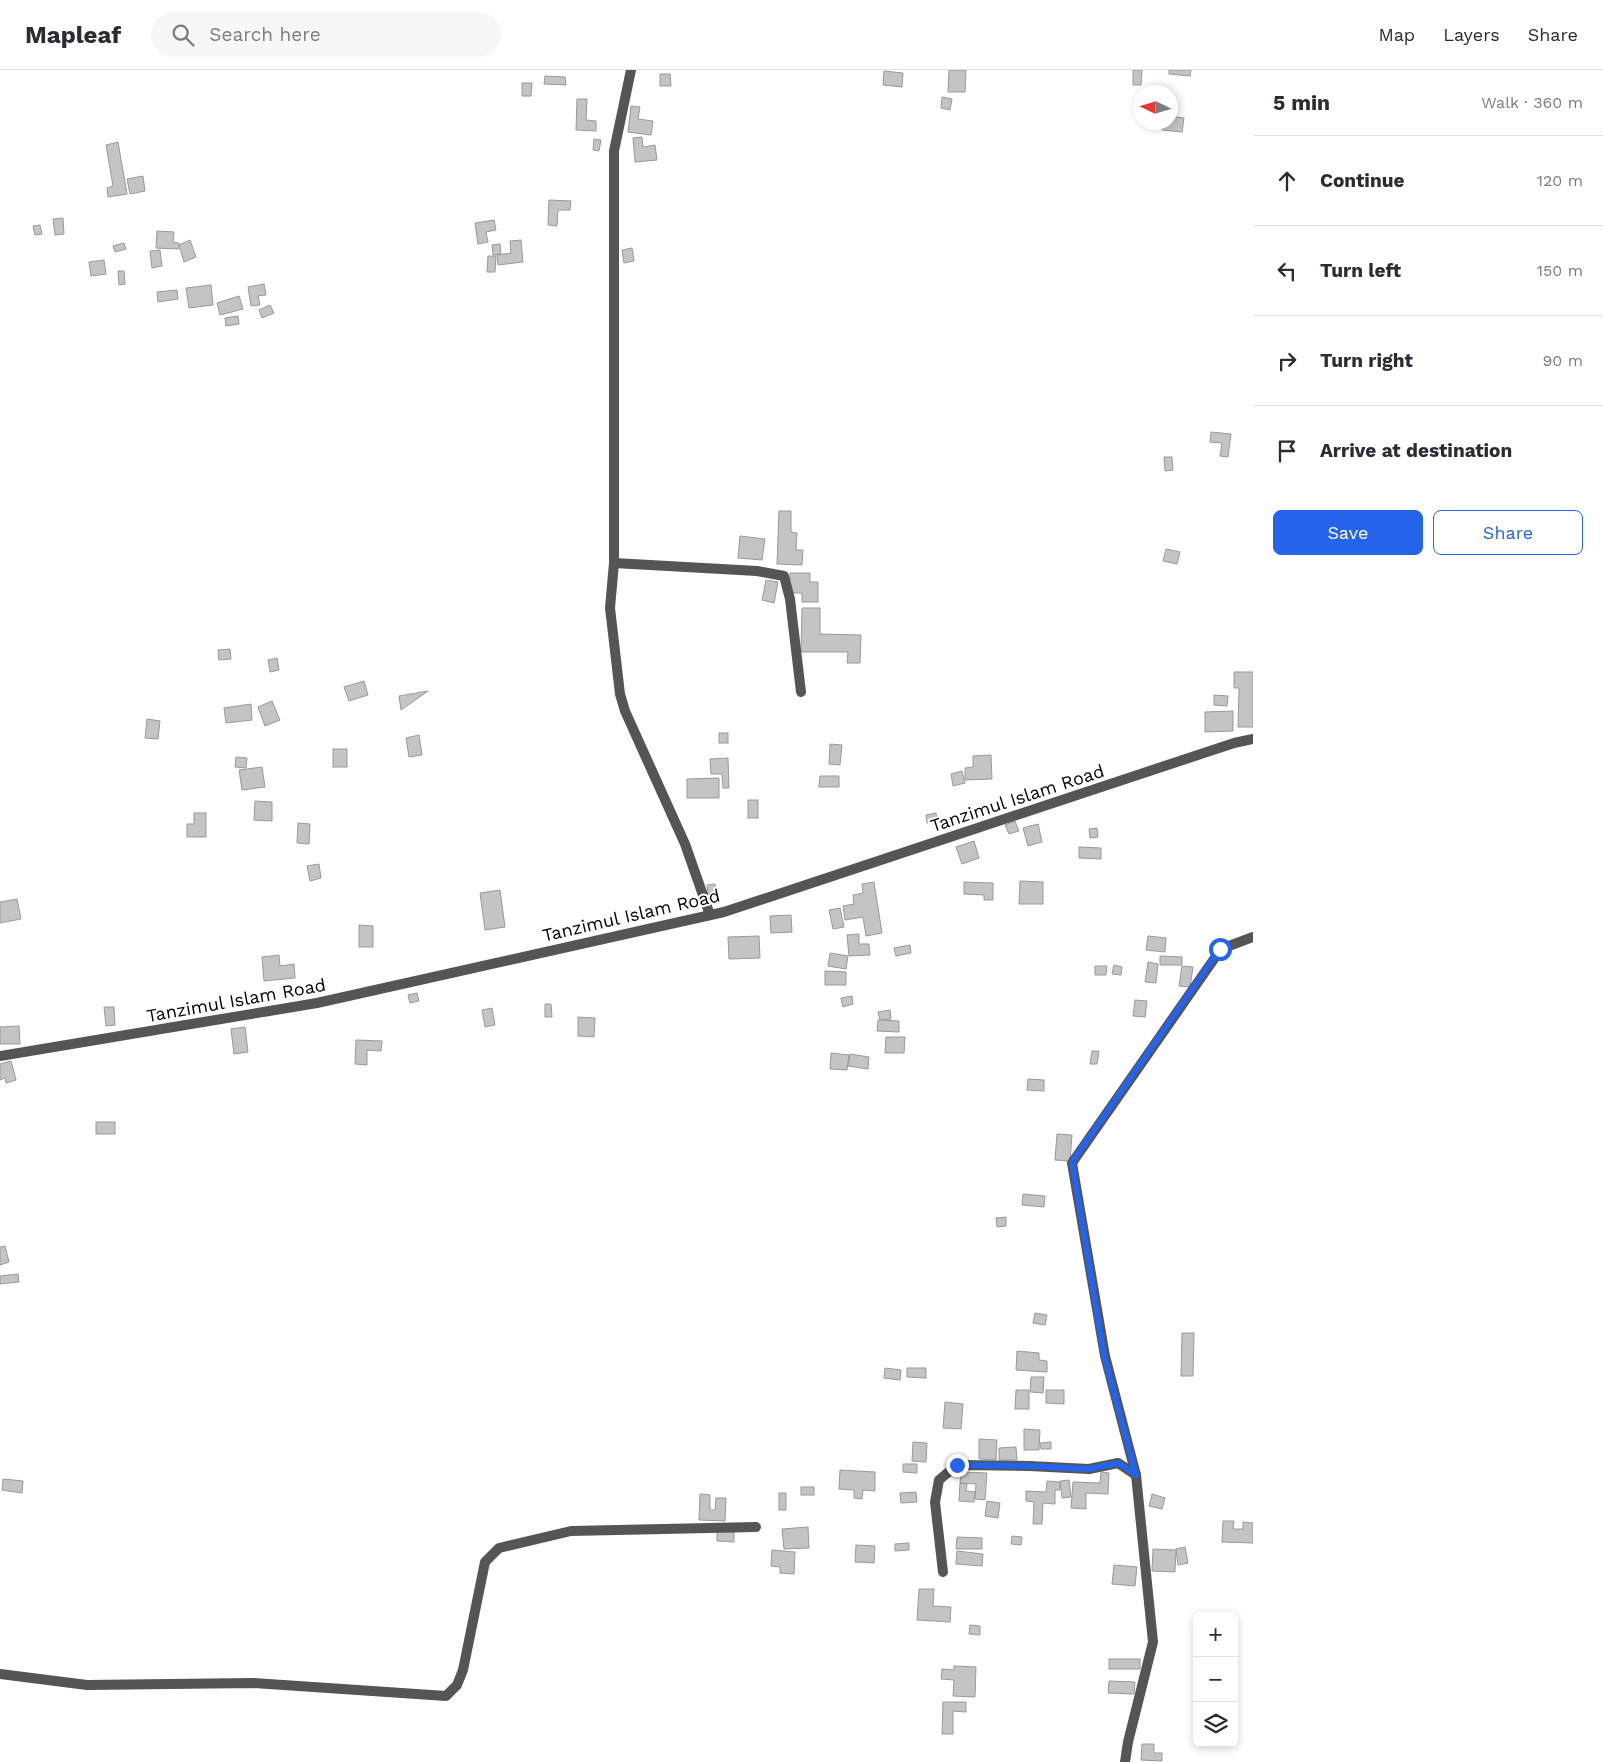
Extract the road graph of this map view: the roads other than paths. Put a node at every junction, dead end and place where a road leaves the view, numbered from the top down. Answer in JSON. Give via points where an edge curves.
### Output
{"nodes":[{"id":1,"x":630,"y":70,"type":"edge"},
{"id":2,"x":614,"y":563,"type":"junction"},
{"id":3,"x":801,"y":692,"type":"dead end"},
{"id":4,"x":1253,"y":739,"type":"edge"},
{"id":5,"x":710,"y":915,"type":"junction"},
{"id":6,"x":1253,"y":937,"type":"edge"},
{"id":7,"x":0,"y":1056,"type":"edge"},
{"id":8,"x":1136,"y":1475,"type":"junction"},
{"id":9,"x":756,"y":1528,"type":"dead end"},
{"id":10,"x":943,"y":1572,"type":"dead end"},
{"id":11,"x":0,"y":1674,"type":"edge"},
{"id":12,"x":1126,"y":1762,"type":"edge"}],
"edges":[{"from":1,"to":2,"type":"street","via":[[614,151]]},
{"from":2,"to":3,"type":"street","via":[[757,571],[784,576],[790,598]]},
{"from":2,"to":5,"type":"street","via":[[610,608],[620,694],[685,844]]},
{"from":4,"to":5,"type":"street","name":"Tanzimul Islam Road"},
{"from":5,"to":7,"type":"street","name":"Tanzimul Islam Road","via":[[316,1003]]},
{"from":6,"to":8,"type":"street","via":[[1220,949],[1072,1162],[1104,1356]]},
{"from":8,"to":10,"type":"street","via":[[1118,1463],[1088,1469],[957,1465],[939,1480],[935,1502]]},
{"from":8,"to":12,"type":"street","via":[[1152,1642]]},
{"from":9,"to":11,"type":"street","via":[[572,1531],[499,1548],[485,1562],[463,1670],[457,1685],[446,1696],[253,1683],[87,1685]]}]}
